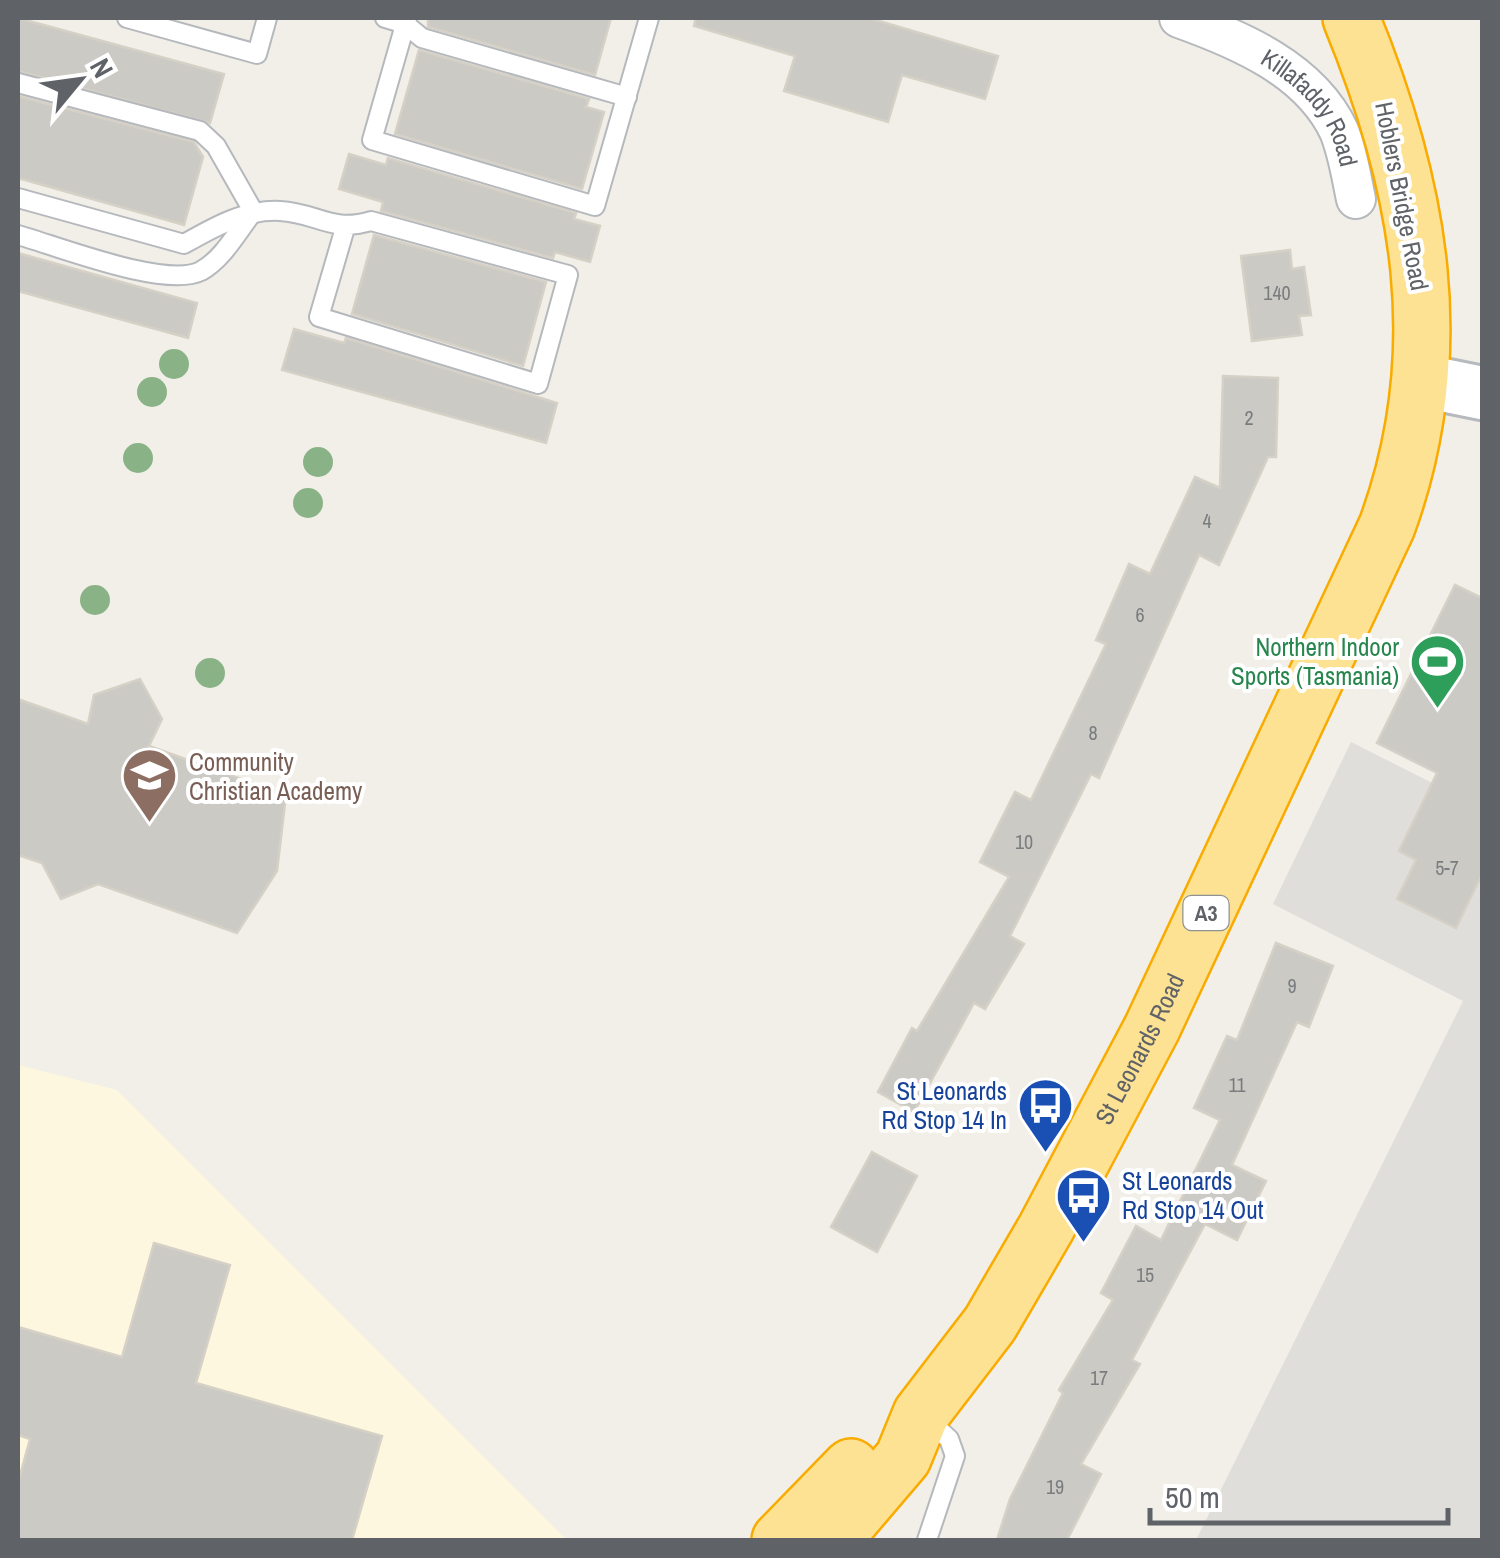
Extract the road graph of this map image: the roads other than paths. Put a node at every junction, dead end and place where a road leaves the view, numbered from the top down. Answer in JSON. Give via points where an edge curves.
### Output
{"nodes":[{"id":1,"x":127,"y":18,"type":"edge"},
{"id":2,"x":267,"y":18,"type":"edge"},
{"id":3,"x":385,"y":18,"type":"edge"},
{"id":4,"x":650,"y":18,"type":"edge"},
{"id":5,"x":1179,"y":18,"type":"edge"},
{"id":6,"x":1351,"y":18,"type":"edge"},
{"id":7,"x":406,"y":21,"type":"edge"},
{"id":8,"x":18,"y":83,"type":"edge"},
{"id":9,"x":627,"y":97,"type":"junction"},
{"id":10,"x":18,"y":198,"type":"edge"},
{"id":11,"x":1356,"y":198,"type":"dead end"},
{"id":12,"x":253,"y":211,"type":"junction"},
{"id":13,"x":345,"y":228,"type":"junction"},
{"id":14,"x":18,"y":235,"type":"edge"},
{"id":15,"x":1422,"y":381,"type":"junction"},
{"id":16,"x":1482,"y":393,"type":"edge"},
{"id":17,"x":921,"y":1414,"type":"junction"},
{"id":18,"x":780,"y":1540,"type":"edge"},
{"id":19,"x":832,"y":1540,"type":"edge"},
{"id":20,"x":927,"y":1540,"type":"edge"}],
"edges":[{"from":1,"to":2,"type":"lane","via":[[257,54]]},
{"from":3,"to":7,"type":"lane"},
{"from":4,"to":9,"type":"lane"},
{"from":5,"to":11,"type":"street","name":"Killafaddy Road","via":[[1236,38],[1300,83],[1337,127]]},
{"from":6,"to":15,"type":"highway","name":"Hoblers Bridge Road","number":"A3","via":[[1383,96],[1420,256]]},
{"from":7,"to":9,"type":"lane","via":[[422,38]]},
{"from":7,"to":9,"type":"lane","via":[[372,140],[595,206]]},
{"from":8,"to":12,"type":"lane","via":[[200,131],[216,146]]},
{"from":10,"to":12,"type":"lane","via":[[184,244]]},
{"from":12,"to":13,"type":"lane","via":[[284,211]]},
{"from":12,"to":14,"type":"lane","via":[[210,265],[187,275],[160,274]]},
{"from":13,"to":13,"type":"lane","via":[[371,220],[568,275],[538,384],[320,317]]},
{"from":15,"to":16,"type":"street"},
{"from":15,"to":17,"type":"highway","name":"St Leonards Road","number":"A3","via":[[1407,472],[1387,526],[1152,1028],[990,1324]]},
{"from":17,"to":18,"type":"highway","name":"St Leonards Road","number":"A3","via":[[879,1438]]},
{"from":17,"to":19,"type":"highway","name":"St Leonards Road","number":"A3","via":[[904,1458]]},
{"from":17,"to":20,"type":"lane","via":[[948,1438],[954,1456]]}]}
